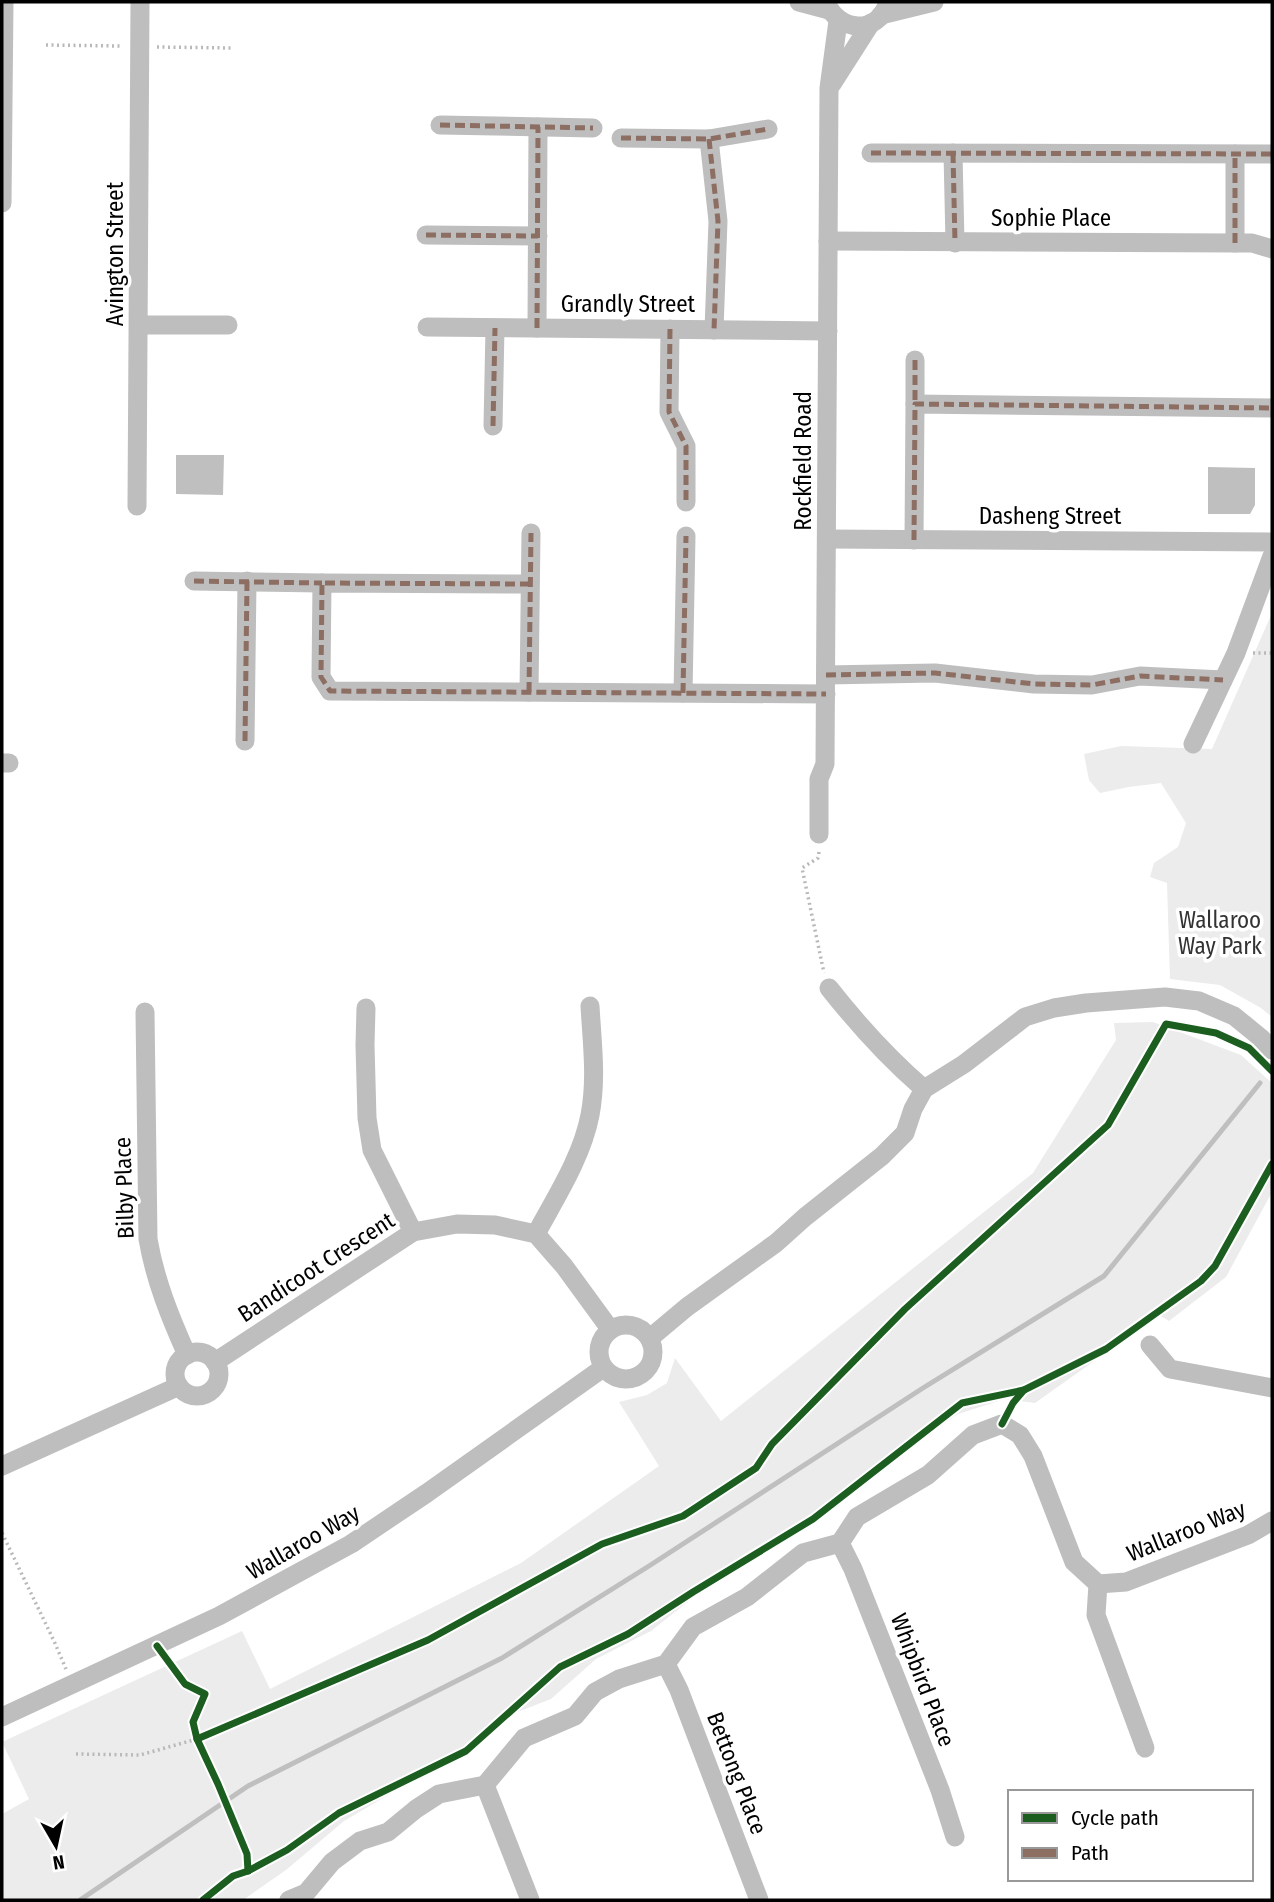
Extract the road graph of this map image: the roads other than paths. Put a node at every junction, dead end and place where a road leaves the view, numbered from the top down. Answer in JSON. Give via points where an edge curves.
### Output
{"nodes":[{"id":1,"x":4,"y":2,"type":"edge"},
{"id":2,"x":140,"y":2,"type":"edge"},
{"id":3,"x":799,"y":2,"type":"edge"},
{"id":4,"x":934,"y":2,"type":"edge"},
{"id":5,"x":831,"y":10,"type":"edge"},
{"id":6,"x":880,"y":13,"type":"edge"},
{"id":7,"x":829,"y":88,"type":"junction"},
{"id":8,"x":440,"y":125,"type":"dead end"},
{"id":9,"x":538,"y":127,"type":"junction"},
{"id":10,"x":593,"y":128,"type":"dead end"},
{"id":11,"x":768,"y":129,"type":"dead end"},
{"id":12,"x":621,"y":138,"type":"dead end"},
{"id":13,"x":709,"y":139,"type":"junction"},
{"id":14,"x":871,"y":153,"type":"dead end"},
{"id":15,"x":953,"y":153,"type":"junction"},
{"id":16,"x":1235,"y":154,"type":"junction"},
{"id":17,"x":1272,"y":154,"type":"edge"},
{"id":18,"x":2,"y":202,"type":"edge"},
{"id":19,"x":426,"y":235,"type":"dead end"},
{"id":20,"x":538,"y":236,"type":"junction"},
{"id":21,"x":828,"y":241,"type":"junction"},
{"id":22,"x":956,"y":243,"type":"junction"},
{"id":23,"x":1235,"y":243,"type":"junction"},
{"id":24,"x":1272,"y":249,"type":"edge"},
{"id":25,"x":139,"y":325,"type":"junction"},
{"id":26,"x":228,"y":325,"type":"dead end"},
{"id":27,"x":427,"y":327,"type":"dead end"},
{"id":28,"x":495,"y":328,"type":"junction"},
{"id":29,"x":537,"y":328,"type":"junction"},
{"id":30,"x":670,"y":329,"type":"junction"},
{"id":31,"x":715,"y":330,"type":"junction"},
{"id":32,"x":828,"y":331,"type":"junction"},
{"id":33,"x":915,"y":360,"type":"dead end"},
{"id":34,"x":915,"y":404,"type":"junction"},
{"id":35,"x":1272,"y":408,"type":"edge"},
{"id":36,"x":493,"y":426,"type":"dead end"},
{"id":37,"x":686,"y":502,"type":"dead end"},
{"id":38,"x":137,"y":506,"type":"dead end"},
{"id":39,"x":531,"y":533,"type":"dead end"},
{"id":40,"x":686,"y":536,"type":"dead end"},
{"id":41,"x":827,"y":539,"type":"junction"},
{"id":42,"x":914,"y":540,"type":"junction"},
{"id":43,"x":1272,"y":542,"type":"edge"},
{"id":44,"x":1272,"y":556,"type":"edge"},
{"id":45,"x":194,"y":581,"type":"dead end"},
{"id":46,"x":247,"y":581,"type":"junction"},
{"id":47,"x":322,"y":583,"type":"junction"},
{"id":48,"x":530,"y":584,"type":"junction"},
{"id":49,"x":1223,"y":680,"type":"junction"},
{"id":50,"x":826,"y":684,"type":"junction"},
{"id":51,"x":529,"y":692,"type":"junction"},
{"id":52,"x":683,"y":693,"type":"junction"},
{"id":53,"x":245,"y":741,"type":"dead end"},
{"id":54,"x":1193,"y":744,"type":"dead end"},
{"id":55,"x":819,"y":834,"type":"road end"},
{"id":56,"x":830,"y":988,"type":"road end"},
{"id":57,"x":590,"y":1006,"type":"dead end"},
{"id":58,"x":366,"y":1008,"type":"dead end"},
{"id":59,"x":145,"y":1012,"type":"dead end"},
{"id":60,"x":1272,"y":1050,"type":"edge"},
{"id":61,"x":924,"y":1089,"type":"junction"},
{"id":62,"x":413,"y":1232,"type":"junction"},
{"id":63,"x":536,"y":1234,"type":"junction"},
{"id":64,"x":610,"y":1329,"type":"junction"},
{"id":65,"x":650,"y":1338,"type":"junction"},
{"id":66,"x":1150,"y":1345,"type":"dead end"},
{"id":67,"x":187,"y":1354,"type":"junction"},
{"id":68,"x":215,"y":1362,"type":"junction"},
{"id":69,"x":603,"y":1367,"type":"junction"},
{"id":70,"x":179,"y":1386,"type":"junction"},
{"id":71,"x":1272,"y":1388,"type":"edge"},
{"id":72,"x":2,"y":1466,"type":"edge"},
{"id":73,"x":1272,"y":1521,"type":"edge"},
{"id":74,"x":840,"y":1543,"type":"junction"},
{"id":75,"x":1098,"y":1584,"type":"junction"},
{"id":76,"x":666,"y":1664,"type":"junction"},
{"id":77,"x":2,"y":1717,"type":"edge"},
{"id":78,"x":1145,"y":1748,"type":"dead end"},
{"id":79,"x":485,"y":1785,"type":"junction"},
{"id":80,"x":954,"y":1837,"type":"dead end"},
{"id":81,"x":301,"y":1898,"type":"edge"},
{"id":82,"x":530,"y":1900,"type":"edge"},
{"id":83,"x":759,"y":1900,"type":"edge"}],
"edges":[{"from":1,"to":18,"type":"street"},
{"from":2,"to":25,"type":"street","name":"Avington Street"},
{"from":3,"to":5,"type":"street"},
{"from":4,"to":6,"type":"street"},
{"from":5,"to":6,"type":"street","via":[[854,26]]},
{"from":5,"to":7,"type":"street","name":"Rockfield Road","via":[[838,21]]},
{"from":6,"to":7,"type":"street"},
{"from":7,"to":21,"type":"street","name":"Rockfield Road"},
{"from":8,"to":9,"type":"street"},
{"from":9,"to":10,"type":"street"},
{"from":9,"to":20,"type":"street"},
{"from":11,"to":13,"type":"street"},
{"from":12,"to":13,"type":"street"},
{"from":13,"to":31,"type":"street","via":[[718,220]]},
{"from":14,"to":15,"type":"street"},
{"from":15,"to":16,"type":"street"},
{"from":15,"to":22,"type":"street"},
{"from":16,"to":17,"type":"street"},
{"from":16,"to":23,"type":"street"},
{"from":19,"to":20,"type":"street"},
{"from":20,"to":29,"type":"street"},
{"from":21,"to":22,"type":"street","name":"Sophie Place"},
{"from":21,"to":32,"type":"street","name":"Rockfield Road"},
{"from":22,"to":23,"type":"street","name":"Sophie Place"},
{"from":23,"to":24,"type":"street","name":"Sophie Place"},
{"from":25,"to":26,"type":"street"},
{"from":25,"to":38,"type":"street","name":"Avington Street"},
{"from":27,"to":28,"type":"street","name":"Grandly Street"},
{"from":28,"to":29,"type":"street","name":"Grandly Street"},
{"from":28,"to":36,"type":"street"},
{"from":29,"to":30,"type":"street","name":"Grandly Street"},
{"from":30,"to":31,"type":"street","name":"Grandly Street"},
{"from":30,"to":37,"type":"street","via":[[669,412],[686,446]]},
{"from":31,"to":32,"type":"street","name":"Grandly Street"},
{"from":32,"to":41,"type":"street","name":"Rockfield Road"},
{"from":33,"to":34,"type":"street"},
{"from":34,"to":35,"type":"street"},
{"from":34,"to":42,"type":"street"},
{"from":39,"to":48,"type":"street"},
{"from":40,"to":52,"type":"street"},
{"from":41,"to":42,"type":"street","name":"Dasheng Street"},
{"from":41,"to":50,"type":"street","name":"Rockfield Road"},
{"from":42,"to":43,"type":"street","name":"Dasheng Street"},
{"from":44,"to":49,"type":"street"},
{"from":45,"to":46,"type":"street"},
{"from":46,"to":47,"type":"street"},
{"from":46,"to":53,"type":"street"},
{"from":47,"to":48,"type":"street"},
{"from":47,"to":51,"type":"street","via":[[321,677],[330,691]]},
{"from":48,"to":51,"type":"street"},
{"from":49,"to":50,"type":"street","via":[[1140,676],[1092,685],[1034,684],[935,673]]},
{"from":49,"to":54,"type":"street"},
{"from":50,"to":52,"type":"street"},
{"from":50,"to":55,"type":"street","name":"Rockfield Road"},
{"from":51,"to":52,"type":"street"},
{"from":56,"to":61,"type":"street","via":[[859,1026]]},
{"from":57,"to":63,"type":"street","via":[[594,1063],[590,1115],[578,1155]]},
{"from":58,"to":62,"type":"street","via":[[367,1118],[372,1150]]},
{"from":59,"to":67,"type":"street","name":"Bilby Place","via":[[148,1239],[164,1302]]},
{"from":60,"to":61,"type":"street","via":[[1234,1016],[1199,1001],[1166,997],[1086,1003],[1025,1017]]},
{"from":61,"to":65,"type":"street","via":[[905,1133],[882,1156]]},
{"from":62,"to":63,"type":"street","name":"Bandicoot Crescent","via":[[457,1224],[495,1225]]},
{"from":62,"to":68,"type":"street","name":"Bandicoot Crescent"},
{"from":63,"to":64,"type":"street"},
{"from":64,"to":65,"type":"street","via":[[636,1326]]},
{"from":64,"to":69,"type":"street","via":[[600,1343]]},
{"from":65,"to":69,"type":"street","via":[[653,1356],[637,1377],[618,1378]]},
{"from":66,"to":71,"type":"street","via":[[1170,1369]]},
{"from":67,"to":68,"type":"street","via":[[200,1352]]},
{"from":67,"to":70,"type":"street","via":[[175,1372]]},
{"from":68,"to":70,"type":"street","via":[[219,1377],[206,1394],[191,1395]]},
{"from":69,"to":77,"type":"street","name":"Wallaroo Way","via":[[351,1544],[219,1616]]},
{"from":70,"to":72,"type":"street"},
{"from":73,"to":75,"type":"street","name":"Wallaroo Way","via":[[1248,1535],[1126,1582]]},
{"from":74,"to":75,"type":"street","via":[[857,1517],[928,1475],[973,1435],[1002,1424],[1020,1434],[1074,1562]]},
{"from":74,"to":76,"type":"street","via":[[803,1553],[747,1597],[693,1627]]},
{"from":74,"to":80,"type":"street","name":"Whipbird Place","via":[[935,1777]]},
{"from":75,"to":78,"type":"street","via":[[1096,1615]]},
{"from":76,"to":79,"type":"street","via":[[618,1679],[594,1692],[575,1716],[524,1738]]},
{"from":76,"to":83,"type":"street","name":"Bettong Place"},
{"from":79,"to":81,"type":"street","via":[[439,1794],[388,1832],[360,1841],[332,1863]]},
{"from":79,"to":82,"type":"street"}]}
